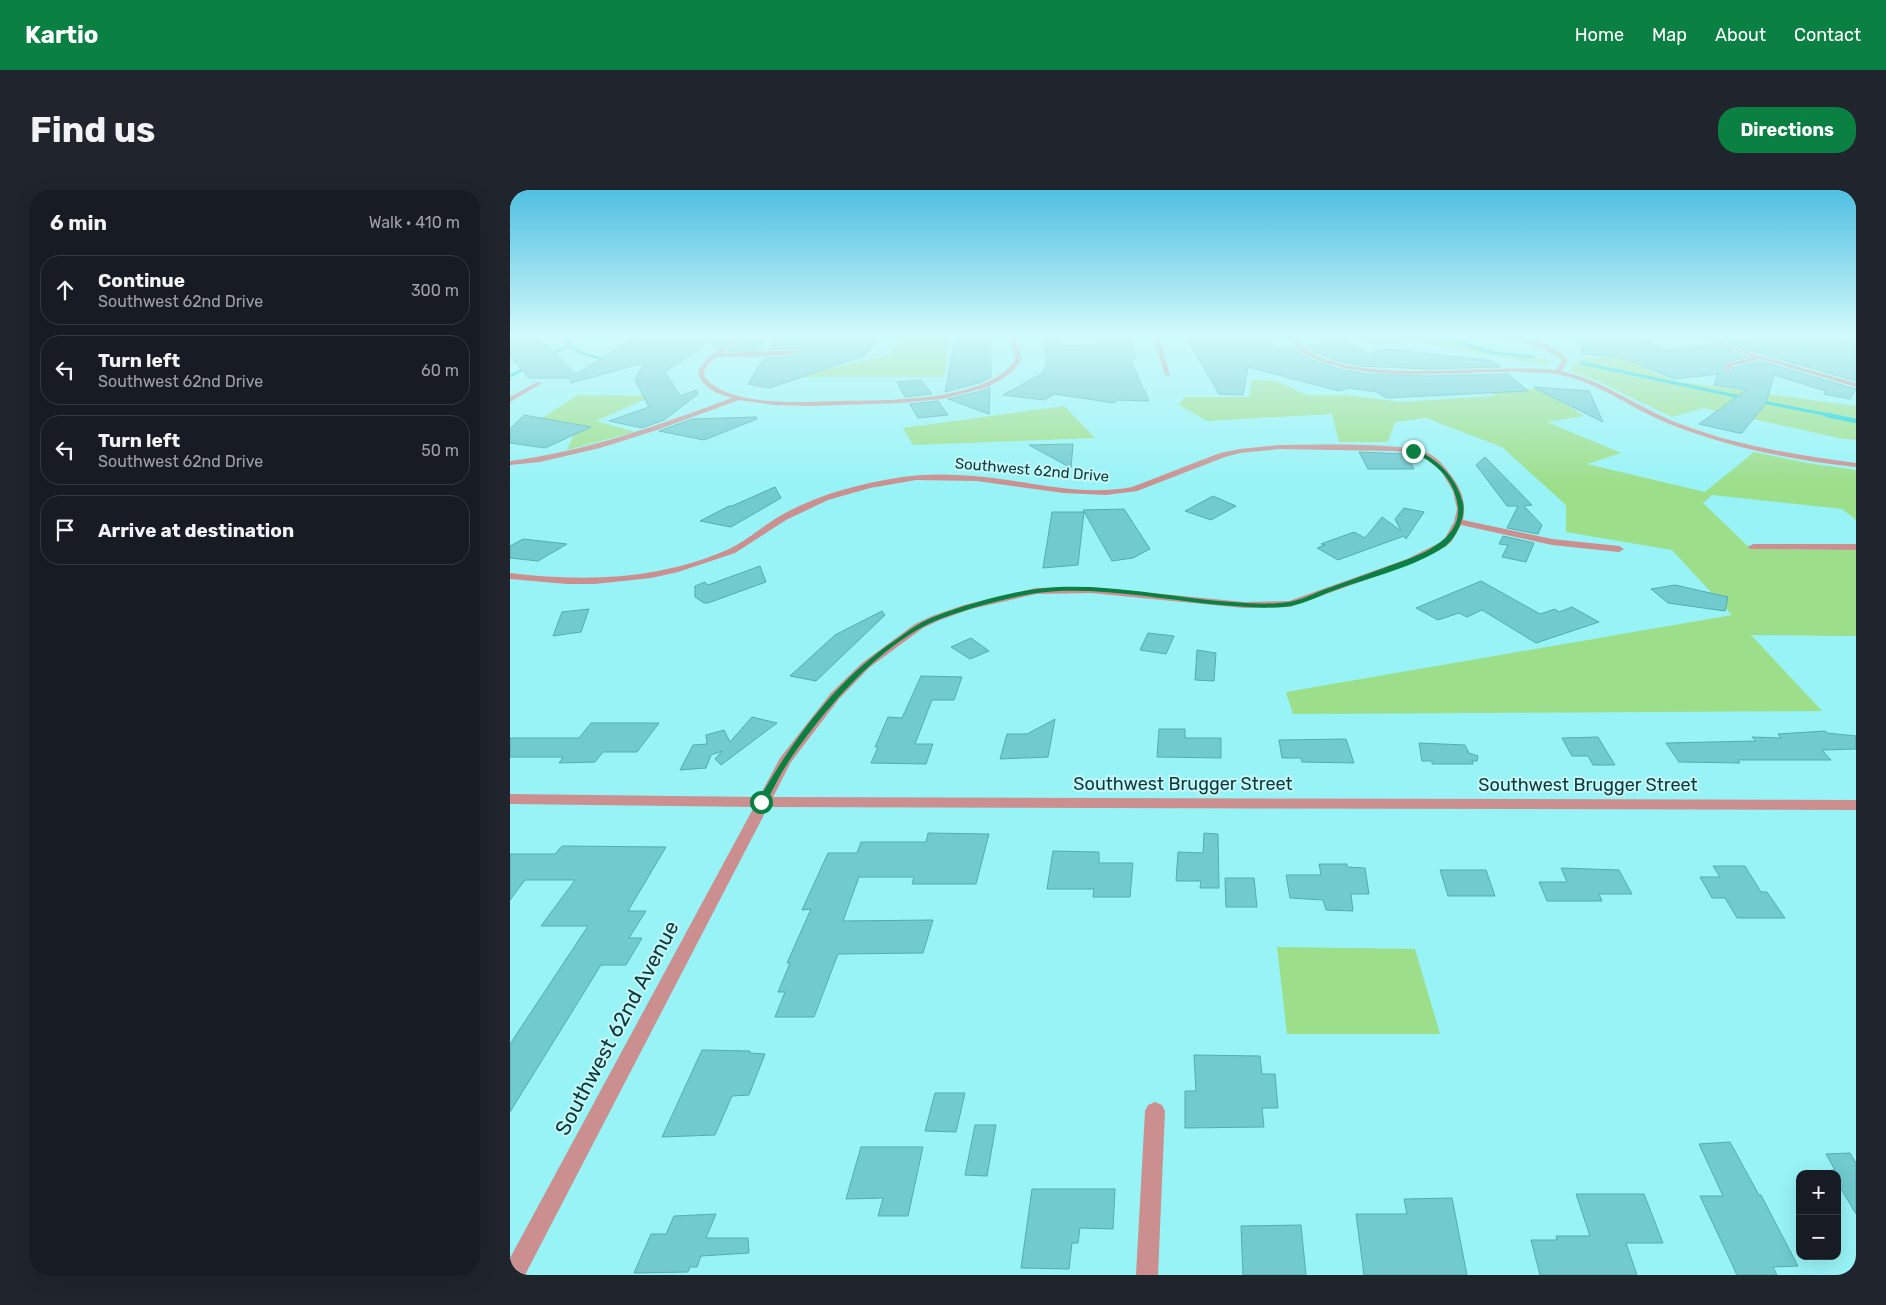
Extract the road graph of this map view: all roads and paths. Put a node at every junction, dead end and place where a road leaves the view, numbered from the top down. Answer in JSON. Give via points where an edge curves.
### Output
{"nodes":[{"id":1,"x":539,"y":385,"type":"edge"},
{"id":2,"x":709,"y":385,"type":"edge"},
{"id":3,"x":981,"y":385,"type":"edge"},
{"id":4,"x":1592,"y":385,"type":"edge"},
{"id":5,"x":739,"y":398,"type":"junction"},
{"id":6,"x":510,"y":400,"type":"edge"},
{"id":7,"x":510,"y":463,"type":"edge"},
{"id":8,"x":1856,"y":466,"type":"edge"},
{"id":9,"x":1458,"y":522,"type":"junction"},
{"id":10,"x":1753,"y":547,"type":"dead end"},
{"id":11,"x":1856,"y":547,"type":"edge"},
{"id":12,"x":1619,"y":549,"type":"dead end"},
{"id":13,"x":510,"y":576,"type":"edge"},
{"id":14,"x":510,"y":799,"type":"edge"},
{"id":15,"x":761,"y":802,"type":"junction"},
{"id":16,"x":1856,"y":805,"type":"edge"},
{"id":17,"x":1155,"y":1112,"type":"dead end"},
{"id":18,"x":513,"y":1275,"type":"edge"},
{"id":19,"x":1147,"y":1275,"type":"edge"}],
"edges":[{"from":1,"to":6,"type":"street"},
{"from":2,"to":5,"type":"street"},
{"from":3,"to":5,"type":"street","via":[[920,399],[867,402],[780,403]]},
{"from":4,"to":8,"type":"street","via":[[1643,411],[1702,434],[1793,456]]},
{"from":5,"to":7,"type":"street","via":[[615,443]]},
{"from":9,"to":12,"type":"street","via":[[1552,542]]},
{"from":9,"to":13,"type":"street","name":"Southwest 62nd Drive","via":[[1461,509],[1457,491],[1444,470],[1428,456],[1392,448],[1279,446],[1222,455],[1121,492],[1071,492],[967,478],[903,479],[857,487],[819,499],[781,518],[732,551],[650,577],[591,582]]},
{"from":9,"to":15,"type":"street","via":[[1449,539],[1435,549],[1290,604],[1244,605],[1091,590],[1036,591],[936,618],[884,651],[835,696],[785,761]]},
{"from":10,"to":11,"type":"street"},
{"from":14,"to":15,"type":"street","name":"Southwest Brugger Street"},
{"from":15,"to":16,"type":"street","name":"Southwest Brugger Street"},
{"from":15,"to":18,"type":"street","name":"Southwest 62nd Avenue"},
{"from":17,"to":19,"type":"street"}]}
